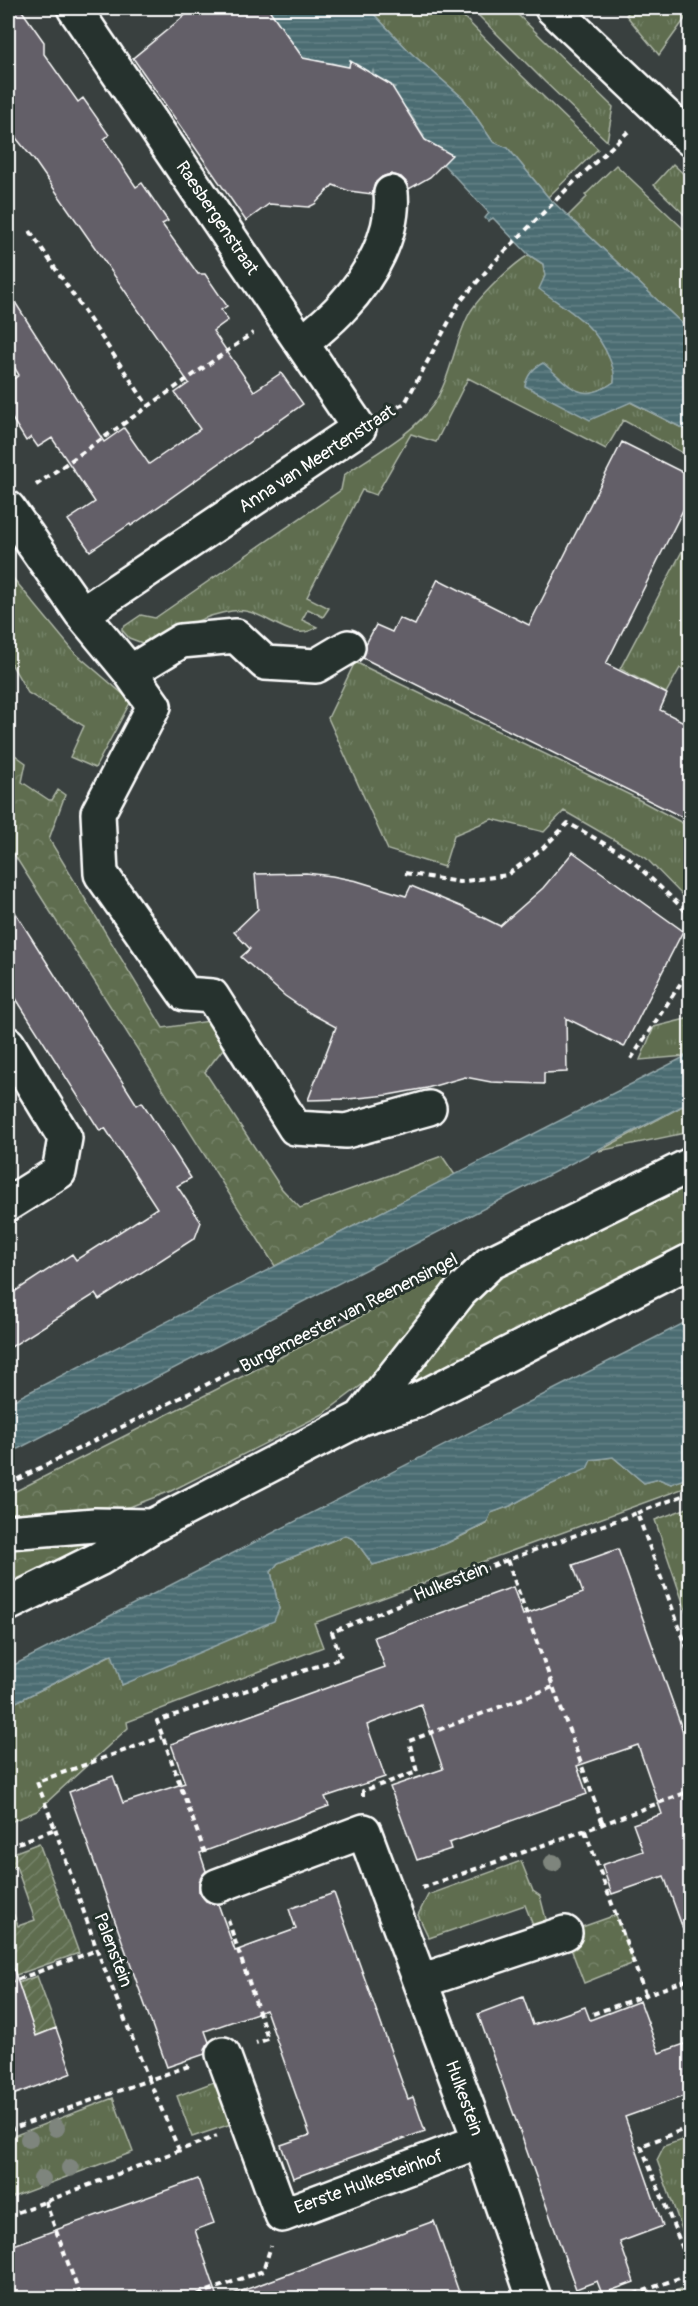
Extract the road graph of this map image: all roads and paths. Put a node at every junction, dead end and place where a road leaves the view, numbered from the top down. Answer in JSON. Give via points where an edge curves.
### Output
{"nodes":[{"id":1,"x":74,"y":8,"type":"edge"},
{"id":2,"x":552,"y":8,"type":"edge"},
{"id":3,"x":655,"y":105,"type":"junction"},
{"id":4,"x":690,"y":139,"type":"edge"},
{"id":5,"x":391,"y":193,"type":"dead end"},
{"id":6,"x":30,"y":231,"type":"dead end"},
{"id":7,"x":281,"y":313,"type":"junction"},
{"id":8,"x":302,"y":344,"type":"junction"},
{"id":9,"x":148,"y":406,"type":"junction"},
{"id":10,"x":359,"y":428,"type":"junction"},
{"id":11,"x":14,"y":510,"type":"edge"},
{"id":12,"x":82,"y":614,"type":"junction"},
{"id":13,"x":348,"y":647,"type":"dead end"},
{"id":14,"x":130,"y":672,"type":"junction"},
{"id":15,"x":405,"y":873,"type":"dead end"},
{"id":16,"x":690,"y":915,"type":"edge"},
{"id":17,"x":690,"y":969,"type":"edge"},
{"id":18,"x":8,"y":1044,"type":"edge"},
{"id":19,"x":631,"y":1059,"type":"dead end"},
{"id":20,"x":429,"y":1108,"type":"dead end"},
{"id":21,"x":690,"y":1165,"type":"edge"},
{"id":22,"x":8,"y":1204,"type":"edge"},
{"id":23,"x":690,"y":1261,"type":"edge"},
{"id":24,"x":434,"y":1270,"type":"dead end"},
{"id":25,"x":361,"y":1418,"type":"junction"},
{"id":26,"x":8,"y":1484,"type":"edge"},
{"id":27,"x":690,"y":1493,"type":"edge"},
{"id":28,"x":637,"y":1513,"type":"junction"},
{"id":29,"x":152,"y":1526,"type":"junction"},
{"id":30,"x":8,"y":1532,"type":"edge"},
{"id":31,"x":507,"y":1560,"type":"junction"},
{"id":32,"x":8,"y":1604,"type":"edge"},
{"id":33,"x":690,"y":1656,"type":"edge"},
{"id":34,"x":554,"y":1687,"type":"junction"},
{"id":35,"x":162,"y":1737,"type":"junction"},
{"id":36,"x":690,"y":1791,"type":"edge"},
{"id":37,"x":603,"y":1824,"type":"junction"},
{"id":38,"x":55,"y":1829,"type":"junction"},
{"id":39,"x":364,"y":1831,"type":"junction"},
{"id":40,"x":585,"y":1831,"type":"junction"},
{"id":41,"x":8,"y":1847,"type":"edge"},
{"id":42,"x":217,"y":1886,"type":"junction"},
{"id":43,"x":390,"y":1899,"type":"junction"},
{"id":44,"x":565,"y":1934,"type":"dead end"},
{"id":45,"x":98,"y":1950,"type":"junction"},
{"id":46,"x":690,"y":1979,"type":"edge"},
{"id":47,"x":421,"y":1981,"type":"junction"},
{"id":48,"x":8,"y":1983,"type":"edge"},
{"id":49,"x":646,"y":1996,"type":"junction"},
{"id":50,"x":592,"y":2014,"type":"dead end"},
{"id":51,"x":223,"y":2054,"type":"junction"},
{"id":52,"x":149,"y":2080,"type":"junction"},
{"id":53,"x":249,"y":2124,"type":"junction"},
{"id":54,"x":690,"y":2127,"type":"edge"},
{"id":55,"x":8,"y":2130,"type":"edge"},
{"id":56,"x":480,"y":2141,"type":"junction"},
{"id":57,"x":179,"y":2150,"type":"junction"},
{"id":58,"x":45,"y":2201,"type":"junction"},
{"id":59,"x":282,"y":2215,"type":"junction"},
{"id":60,"x":8,"y":2216,"type":"edge"},
{"id":61,"x":690,"y":2266,"type":"edge"},
{"id":62,"x":690,"y":2274,"type":"edge"},
{"id":63,"x":81,"y":2298,"type":"edge"},
{"id":64,"x":188,"y":2298,"type":"edge"},
{"id":65,"x":534,"y":2298,"type":"edge"},
{"id":66,"x":624,"y":2298,"type":"edge"}],
"edges":[{"from":1,"to":7,"type":"street","name":"Raesbergenstraat"},
{"from":2,"to":3,"type":"street"},
{"from":3,"to":4,"type":"street"},
{"from":3,"to":10,"type":"path","name":"Anna van Meertenstraat","via":[[495,261],[459,303],[405,403]]},
{"from":5,"to":8,"type":"street","via":[[389,230],[372,266],[344,306]]},
{"from":6,"to":9,"type":"path"},
{"from":7,"to":8,"type":"street","name":"Raesbergenstraat"},
{"from":7,"to":9,"type":"path"},
{"from":8,"to":10,"type":"street","name":"Raesbergenstraat"},
{"from":9,"to":11,"type":"path"},
{"from":10,"to":12,"type":"street","name":"Anna van Meertenstraat"},
{"from":11,"to":12,"type":"street"},
{"from":12,"to":14,"type":"street"},
{"from":13,"to":14,"type":"street","via":[[316,666],[265,663],[236,636],[181,641]]},
{"from":14,"to":20,"type":"street","via":[[154,706],[98,813],[101,874],[185,994],[212,996],[295,1128],[346,1131]]},
{"from":15,"to":16,"type":"path","via":[[459,882],[507,875],[568,823],[628,857]]},
{"from":17,"to":19,"type":"path"},
{"from":18,"to":22,"type":"street","via":[[65,1138],[59,1172]]},
{"from":21,"to":25,"type":"street","name":"Burgemeester van Reenensingel","via":[[490,1263],[460,1292]]},
{"from":23,"to":25,"type":"street","name":"Burgemeester van Reenensingel","via":[[416,1401]]},
{"from":24,"to":26,"type":"path","name":"Burgemeester van Reenensingel"},
{"from":25,"to":29,"type":"street","name":"Burgemeester van Reenensingel"},
{"from":27,"to":28,"type":"path","name":"Hulkestein"},
{"from":28,"to":31,"type":"path","name":"Hulkestein"},
{"from":28,"to":33,"type":"path"},
{"from":29,"to":30,"type":"street","name":"Burgemeester van Reenensingel","via":[[95,1525]]},
{"from":29,"to":32,"type":"street","name":"Burgemeester van Reenensingel","via":[[99,1559]]},
{"from":31,"to":34,"type":"path"},
{"from":31,"to":35,"type":"path","name":"Hulkestein","via":[[332,1632],[340,1658],[157,1721]]},
{"from":34,"to":37,"type":"path"},
{"from":34,"to":39,"type":"path","via":[[409,1741],[417,1772],[363,1791]]},
{"from":35,"to":38,"type":"path","name":"Palenstein","via":[[37,1782]]},
{"from":35,"to":42,"type":"path"},
{"from":36,"to":37,"type":"path"},
{"from":37,"to":40,"type":"path"},
{"from":38,"to":41,"type":"path"},
{"from":38,"to":45,"type":"path","name":"Palenstein"},
{"from":39,"to":42,"type":"street"},
{"from":39,"to":43,"type":"street","name":"Hulkestein"},
{"from":40,"to":43,"type":"path"},
{"from":40,"to":49,"type":"path"},
{"from":42,"to":51,"type":"path","via":[[268,2039]]},
{"from":43,"to":47,"type":"street","name":"Hulkestein"},
{"from":44,"to":47,"type":"street"},
{"from":45,"to":48,"type":"path"},
{"from":45,"to":52,"type":"path","name":"Palenstein"},
{"from":46,"to":49,"type":"path"},
{"from":47,"to":56,"type":"street","name":"Hulkestein"},
{"from":49,"to":50,"type":"path"},
{"from":51,"to":52,"type":"path"},
{"from":51,"to":53,"type":"street","name":"Eerste Hulkesteinhof"},
{"from":52,"to":55,"type":"path"},
{"from":52,"to":57,"type":"path","name":"Palenstein"},
{"from":53,"to":57,"type":"path"},
{"from":53,"to":59,"type":"street","name":"Eerste Hulkesteinhof"},
{"from":54,"to":61,"type":"path","via":[[641,2146]]},
{"from":56,"to":59,"type":"street","name":"Eerste Hulkesteinhof"},
{"from":56,"to":65,"type":"street","name":"Hulkestein"},
{"from":57,"to":58,"type":"path"},
{"from":58,"to":60,"type":"path"},
{"from":58,"to":63,"type":"path"},
{"from":59,"to":64,"type":"path","via":[[262,2271]]},
{"from":62,"to":66,"type":"path"}]}
